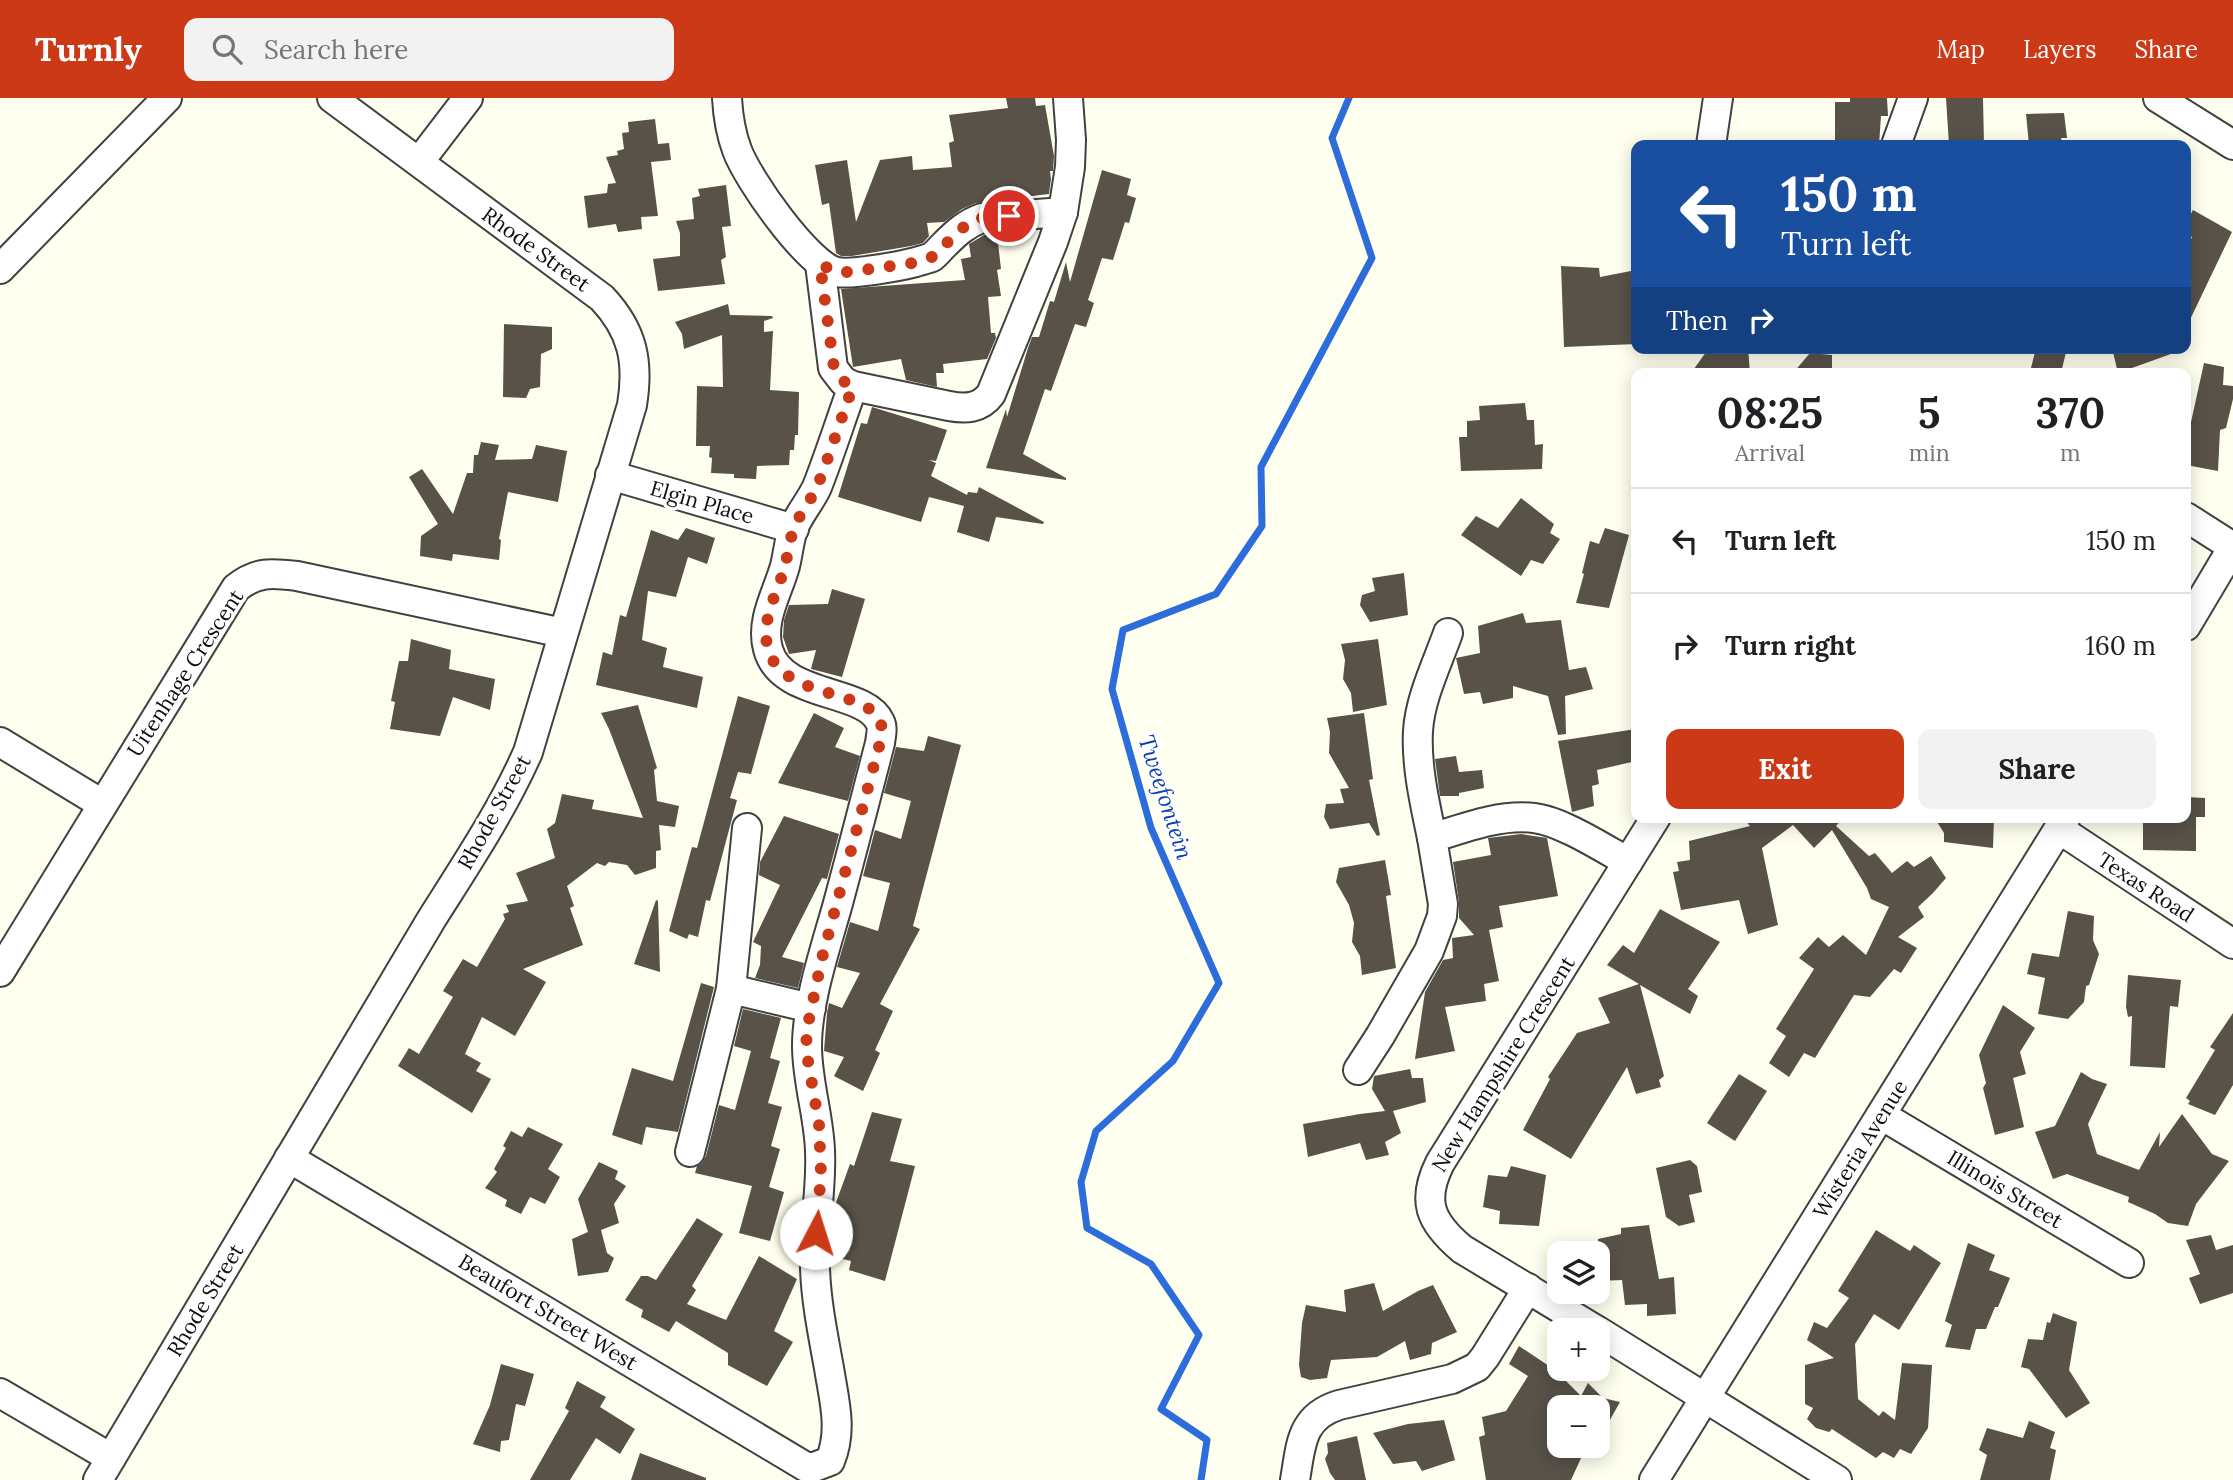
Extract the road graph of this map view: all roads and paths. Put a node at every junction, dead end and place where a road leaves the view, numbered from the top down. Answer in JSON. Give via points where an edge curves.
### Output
{"nodes":[{"id":1,"x":167,"y":98,"type":"edge"},
{"id":2,"x":332,"y":98,"type":"edge"},
{"id":3,"x":468,"y":98,"type":"edge"},
{"id":4,"x":727,"y":98,"type":"edge"},
{"id":5,"x":1068,"y":98,"type":"edge"},
{"id":6,"x":1717,"y":98,"type":"edge"},
{"id":7,"x":1913,"y":98,"type":"edge"},
{"id":8,"x":2158,"y":98,"type":"edge"},
{"id":9,"x":1712,"y":140,"type":"edge"},
{"id":10,"x":1898,"y":140,"type":"edge"},
{"id":11,"x":2233,"y":145,"type":"edge"},
{"id":12,"x":419,"y":162,"type":"junction"},
{"id":13,"x":1063,"y":212,"type":"junction"},
{"id":14,"x":820,"y":264,"type":"junction"},
{"id":15,"x":0,"y":269,"type":"edge"},
{"id":16,"x":853,"y":386,"type":"junction"},
{"id":17,"x":610,"y":475,"type":"junction"},
{"id":18,"x":2191,"y":520,"type":"edge"},
{"id":19,"x":794,"y":529,"type":"junction"},
{"id":20,"x":2233,"y":547,"type":"edge"},
{"id":21,"x":2191,"y":618,"type":"edge"},
{"id":22,"x":563,"y":633,"type":"junction"},
{"id":23,"x":1448,"y":633,"type":"dead end"},
{"id":24,"x":0,"y":742,"type":"edge"},
{"id":25,"x":102,"y":804,"type":"junction"},
{"id":26,"x":1652,"y":823,"type":"edge"},
{"id":27,"x":2062,"y":823,"type":"edge"},
{"id":28,"x":747,"y":828,"type":"dead end"},
{"id":29,"x":1432,"y":838,"type":"junction"},
{"id":30,"x":1628,"y":862,"type":"junction"},
{"id":31,"x":2233,"y":944,"type":"edge"},
{"id":32,"x":0,"y":972,"type":"edge"},
{"id":33,"x":731,"y":989,"type":"junction"},
{"id":34,"x":811,"y":1008,"type":"junction"},
{"id":35,"x":1358,"y":1070,"type":"dead end"},
{"id":36,"x":1881,"y":1115,"type":"junction"},
{"id":37,"x":690,"y":1152,"type":"dead end"},
{"id":38,"x":289,"y":1158,"type":"junction"},
{"id":39,"x":2129,"y":1263,"type":"dead end"},
{"id":40,"x":1528,"y":1287,"type":"junction"},
{"id":41,"x":1578,"y":1318,"type":"edge"},
{"id":42,"x":1610,"y":1338,"type":"edge"},
{"id":43,"x":0,"y":1393,"type":"edge"},
{"id":44,"x":1705,"y":1398,"type":"junction"},
{"id":45,"x":104,"y":1469,"type":"edge"},
{"id":46,"x":1295,"y":1480,"type":"edge"},
{"id":47,"x":1654,"y":1480,"type":"edge"},
{"id":48,"x":1837,"y":1480,"type":"edge"}],
"edges":[{"from":1,"to":15,"type":"street"},
{"from":2,"to":12,"type":"street","name":"Rhode Street"},
{"from":3,"to":12,"type":"street"},
{"from":4,"to":14,"type":"street","via":[[738,152],[752,180]]},
{"from":5,"to":13,"type":"street","via":[[1070,167]]},
{"from":6,"to":9,"type":"street"},
{"from":7,"to":10,"type":"street"},
{"from":8,"to":11,"type":"street"},
{"from":12,"to":17,"type":"street","name":"Rhode Street","via":[[602,298],[620,321],[633,350],[635,388]]},
{"from":13,"to":14,"type":"street","via":[[969,222],[932,257],[913,263],[848,272]]},
{"from":13,"to":16,"type":"street","via":[[987,400],[965,409]]},
{"from":14,"to":16,"type":"street","via":[[834,368]]},
{"from":16,"to":19,"type":"street","via":[[816,489]]},
{"from":17,"to":19,"type":"street","name":"Elgin Place"},
{"from":17,"to":22,"type":"street","name":"Rhode Street"},
{"from":18,"to":20,"type":"street"},
{"from":19,"to":34,"type":"street","via":[[769,611],[768,650],[777,667],[791,678],[866,708],[882,728]]},
{"from":20,"to":21,"type":"street"},
{"from":22,"to":25,"type":"street","name":"Uitenhage Crescent","via":[[298,576],[256,575],[236,587]]},
{"from":22,"to":38,"type":"street","name":"Rhode Street","via":[[517,776]]},
{"from":23,"to":29,"type":"street","via":[[1418,730]]},
{"from":24,"to":25,"type":"street"},
{"from":25,"to":32,"type":"street","name":"Uitenhage Crescent"},
{"from":26,"to":30,"type":"street","name":"New Hampshire Crescent"},
{"from":27,"to":31,"type":"street","name":"Texas Road"},
{"from":27,"to":36,"type":"street","name":"Wisteria Avenue"},
{"from":28,"to":33,"type":"street"},
{"from":29,"to":30,"type":"street","via":[[1503,818],[1536,818]]},
{"from":29,"to":35,"type":"street","via":[[1442,916],[1429,951]]},
{"from":30,"to":40,"type":"street","name":"New Hampshire Crescent","via":[[1432,1178],[1431,1211],[1448,1237]]},
{"from":33,"to":34,"type":"street"},
{"from":33,"to":37,"type":"street"},
{"from":34,"to":38,"type":"street","name":"Beaufort Street West","via":[[806,1049],[819,1124],[821,1174],[815,1269],[837,1412],[836,1447],[830,1461],[814,1467]]},
{"from":36,"to":39,"type":"street","name":"Illinois Street"},
{"from":36,"to":44,"type":"street","name":"Wisteria Avenue"},
{"from":38,"to":45,"type":"street","name":"Rhode Street"},
{"from":40,"to":41,"type":"street","name":"New Hampshire Crescent"},
{"from":40,"to":46,"type":"street","via":[[1476,1367],[1452,1379],[1329,1408],[1314,1418],[1302,1441]]},
{"from":42,"to":44,"type":"street","name":"New Hampshire Crescent"},
{"from":43,"to":45,"type":"street"},
{"from":44,"to":47,"type":"street","name":"Wisteria Avenue"},
{"from":44,"to":48,"type":"street","name":"New Hampshire Crescent"}]}
